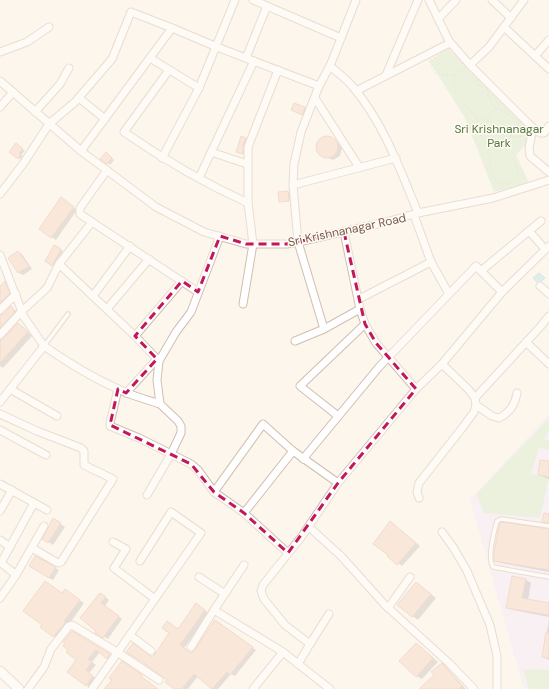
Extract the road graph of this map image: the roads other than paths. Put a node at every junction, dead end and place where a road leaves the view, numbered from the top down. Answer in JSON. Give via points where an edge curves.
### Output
{"nodes":[{"id":1,"x":235,"y":0,"type":"edge"},
{"id":2,"x":253,"y":0,"type":"edge"},
{"id":3,"x":356,"y":0,"type":"edge"},
{"id":4,"x":418,"y":0,"type":"edge"},
{"id":5,"x":429,"y":0,"type":"edge"},
{"id":6,"x":456,"y":0,"type":"edge"},
{"id":7,"x":492,"y":0,"type":"edge"},
{"id":8,"x":524,"y":0,"type":"edge"},
{"id":9,"x":267,"y":6,"type":"junction"},
{"id":10,"x":511,"y":18,"type":"junction"},
{"id":11,"x":438,"y":20,"type":"junction"},
{"id":12,"x":49,"y":27,"type":"dead end"},
{"id":13,"x":504,"y":27,"type":"junction"},
{"id":14,"x":172,"y":28,"type":"junction"},
{"id":15,"x":341,"y":38,"type":"junction"},
{"id":16,"x":549,"y":40,"type":"edge"},
{"id":17,"x":450,"y":43,"type":"junction"},
{"id":18,"x":217,"y":47,"type":"junction"},
{"id":19,"x":0,"y":52,"type":"edge"},
{"id":20,"x":535,"y":56,"type":"junction"},
{"id":21,"x":150,"y":58,"type":"junction"},
{"id":22,"x":246,"y":58,"type":"junction"},
{"id":23,"x":254,"y":61,"type":"junction"},
{"id":24,"x":470,"y":65,"type":"junction"},
{"id":25,"x":330,"y":66,"type":"junction"},
{"id":26,"x":69,"y":68,"type":"dead end"},
{"id":27,"x":549,"y":69,"type":"edge"},
{"id":28,"x":169,"y":70,"type":"junction"},
{"id":29,"x":278,"y":70,"type":"junction"},
{"id":30,"x":386,"y":75,"type":"junction"},
{"id":31,"x":0,"y":81,"type":"edge"},
{"id":32,"x":319,"y":86,"type":"junction"},
{"id":33,"x":199,"y":88,"type":"junction"},
{"id":34,"x":356,"y":91,"type":"junction"},
{"id":35,"x":13,"y":92,"type":"junction"},
{"id":36,"x":79,"y":98,"type":"junction"},
{"id":37,"x":315,"y":98,"type":"junction"},
{"id":38,"x":0,"y":107,"type":"edge"},
{"id":39,"x":35,"y":112,"type":"junction"},
{"id":40,"x":105,"y":119,"type":"junction"},
{"id":41,"x":49,"y":124,"type":"junction"},
{"id":42,"x":549,"y":126,"type":"edge"},
{"id":43,"x":533,"y":128,"type":"junction"},
{"id":44,"x":81,"y":151,"type":"junction"},
{"id":45,"x":211,"y":152,"type":"junction"},
{"id":46,"x":162,"y":158,"type":"junction"},
{"id":47,"x":396,"y":158,"type":"junction"},
{"id":48,"x":247,"y":164,"type":"junction"},
{"id":49,"x":359,"y":168,"type":"junction"},
{"id":50,"x":107,"y":170,"type":"junction"},
{"id":51,"x":549,"y":172,"type":"edge"},
{"id":52,"x":199,"y":178,"type":"junction"},
{"id":53,"x":549,"y":180,"type":"edge"},
{"id":54,"x":293,"y":184,"type":"junction"},
{"id":55,"x":0,"y":194,"type":"edge"},
{"id":56,"x":248,"y":203,"type":"junction"},
{"id":57,"x":416,"y":214,"type":"junction"},
{"id":58,"x":541,"y":221,"type":"dead end"},
{"id":59,"x":92,"y":222,"type":"junction"},
{"id":60,"x":529,"y":231,"type":"junction"},
{"id":61,"x":344,"y":232,"type":"junction"},
{"id":62,"x":220,"y":236,"type":"junction"},
{"id":63,"x":298,"y":242,"type":"junction"},
{"id":64,"x":253,"y":244,"type":"junction"},
{"id":65,"x":130,"y":246,"type":"junction"},
{"id":66,"x":547,"y":247,"type":"edge"},
{"id":67,"x":0,"y":255,"type":"edge"},
{"id":68,"x":149,"y":259,"type":"junction"},
{"id":69,"x":431,"y":262,"type":"junction"},
{"id":70,"x":59,"y":264,"type":"junction"},
{"id":71,"x":481,"y":271,"type":"junction"},
{"id":72,"x":182,"y":281,"type":"junction"},
{"id":73,"x":540,"y":286,"type":"dead end"},
{"id":74,"x":198,"y":292,"type":"junction"},
{"id":75,"x":502,"y":292,"type":"junction"},
{"id":76,"x":16,"y":294,"type":"junction"},
{"id":77,"x":449,"y":294,"type":"junction"},
{"id":78,"x":549,"y":294,"type":"edge"},
{"id":79,"x":93,"y":296,"type":"junction"},
{"id":80,"x":359,"y":299,"type":"junction"},
{"id":81,"x":244,"y":304,"type":"dead end"},
{"id":82,"x":107,"y":309,"type":"junction"},
{"id":83,"x":360,"y":309,"type":"junction"},
{"id":84,"x":0,"y":310,"type":"edge"},
{"id":85,"x":22,"y":311,"type":"junction"},
{"id":86,"x":68,"y":314,"type":"dead end"},
{"id":87,"x":547,"y":321,"type":"edge"},
{"id":88,"x":365,"y":324,"type":"junction"},
{"id":89,"x":324,"y":329,"type":"junction"},
{"id":90,"x":0,"y":335,"type":"edge"},
{"id":91,"x":135,"y":336,"type":"junction"},
{"id":92,"x":295,"y":341,"type":"dead end"},
{"id":93,"x":526,"y":342,"type":"junction"},
{"id":94,"x":44,"y":346,"type":"junction"},
{"id":95,"x":388,"y":358,"type":"junction"},
{"id":96,"x":158,"y":360,"type":"junction"},
{"id":97,"x":442,"y":364,"type":"junction"},
{"id":98,"x":549,"y":364,"type":"edge"},
{"id":99,"x":416,"y":388,"type":"junction"},
{"id":100,"x":10,"y":389,"type":"junction"},
{"id":101,"x":118,"y":389,"type":"junction"},
{"id":102,"x":126,"y":393,"type":"junction"},
{"id":103,"x":517,"y":393,"type":"dead end"},
{"id":104,"x":1,"y":399,"type":"edge"},
{"id":105,"x":475,"y":402,"type":"junction"},
{"id":106,"x":160,"y":404,"type":"junction"},
{"id":107,"x":0,"y":414,"type":"edge"},
{"id":108,"x":58,"y":416,"type":"dead end"},
{"id":109,"x":338,"y":416,"type":"junction"},
{"id":110,"x":0,"y":430,"type":"edge"},
{"id":111,"x":293,"y":451,"type":"junction"},
{"id":112,"x":171,"y":454,"type":"junction"},
{"id":113,"x":46,"y":455,"type":"dead end"},
{"id":114,"x":303,"y":459,"type":"junction"},
{"id":115,"x":338,"y":483,"type":"junction"},
{"id":116,"x":0,"y":484,"type":"edge"},
{"id":117,"x":12,"y":490,"type":"junction"},
{"id":118,"x":214,"y":492,"type":"junction"},
{"id":119,"x":147,"y":495,"type":"dead end"},
{"id":120,"x":419,"y":498,"type":"dead end"},
{"id":121,"x":34,"y":503,"type":"junction"},
{"id":122,"x":47,"y":510,"type":"dead end"},
{"id":123,"x":0,"y":511,"type":"edge"},
{"id":124,"x":244,"y":512,"type":"junction"},
{"id":125,"x":44,"y":526,"type":"dead end"},
{"id":126,"x":309,"y":526,"type":"junction"},
{"id":127,"x":549,"y":526,"type":"edge"},
{"id":128,"x":442,"y":532,"type":"dead end"},
{"id":129,"x":0,"y":540,"type":"edge"},
{"id":130,"x":114,"y":542,"type":"dead end"},
{"id":131,"x":10,"y":547,"type":"junction"},
{"id":132,"x":32,"y":548,"type":"junction"},
{"id":133,"x":288,"y":553,"type":"junction"},
{"id":134,"x":0,"y":562,"type":"edge"},
{"id":135,"x":140,"y":562,"type":"dead end"},
{"id":136,"x":244,"y":565,"type":"dead end"},
{"id":137,"x":16,"y":574,"type":"junction"},
{"id":138,"x":199,"y":577,"type":"dead end"},
{"id":139,"x":410,"y":577,"type":"dead end"},
{"id":140,"x":549,"y":577,"type":"edge"},
{"id":141,"x":225,"y":594,"type":"junction"},
{"id":142,"x":0,"y":598,"type":"edge"},
{"id":143,"x":155,"y":599,"type":"junction"},
{"id":144,"x":388,"y":608,"type":"junction"},
{"id":145,"x":214,"y":610,"type":"junction"},
{"id":146,"x":329,"y":614,"type":"dead end"},
{"id":147,"x":130,"y":635,"type":"junction"},
{"id":148,"x":310,"y":644,"type":"junction"},
{"id":149,"x":190,"y":646,"type":"dead end"},
{"id":150,"x":151,"y":651,"type":"dead end"},
{"id":151,"x":118,"y":652,"type":"junction"},
{"id":152,"x":283,"y":652,"type":"junction"},
{"id":153,"x":298,"y":664,"type":"junction"},
{"id":154,"x":0,"y":671,"type":"edge"},
{"id":155,"x":160,"y":680,"type":"dead end"},
{"id":156,"x":19,"y":689,"type":"edge"},
{"id":157,"x":28,"y":689,"type":"edge"},
{"id":158,"x":92,"y":689,"type":"edge"},
{"id":159,"x":254,"y":689,"type":"edge"},
{"id":160,"x":330,"y":689,"type":"edge"},
{"id":161,"x":474,"y":689,"type":"edge"},
{"id":162,"x":497,"y":689,"type":"edge"}],
"edges":[{"from":1,"to":18,"type":"street"},
{"from":2,"to":9,"type":"street"},
{"from":3,"to":15,"type":"street"},
{"from":4,"to":30,"type":"street"},
{"from":5,"to":11,"type":"street"},
{"from":6,"to":11,"type":"street"},
{"from":7,"to":10,"type":"street"},
{"from":8,"to":10,"type":"street"},
{"from":9,"to":15,"type":"street"},
{"from":9,"to":22,"type":"street"},
{"from":10,"to":13,"type":"street"},
{"from":11,"to":17,"type":"street"},
{"from":12,"to":19,"type":"street","via":[[27,42]]},
{"from":13,"to":20,"type":"street"},
{"from":13,"to":24,"type":"street","via":[[489,47]]},
{"from":14,"to":18,"type":"street"},
{"from":14,"to":21,"type":"street"},
{"from":14,"to":36,"type":"street","via":[[131,12],[112,59]]},
{"from":15,"to":25,"type":"street"},
{"from":16,"to":20,"type":"street"},
{"from":17,"to":24,"type":"street"},
{"from":17,"to":30,"type":"street"},
{"from":18,"to":22,"type":"street"},
{"from":18,"to":33,"type":"street"},
{"from":20,"to":27,"type":"street"},
{"from":21,"to":28,"type":"street"},
{"from":21,"to":40,"type":"street"},
{"from":22,"to":23,"type":"street"},
{"from":23,"to":29,"type":"street"},
{"from":23,"to":45,"type":"street"},
{"from":24,"to":43,"type":"street"},
{"from":25,"to":32,"type":"street"},
{"from":25,"to":34,"type":"street"},
{"from":26,"to":39,"type":"street","via":[[60,84]]},
{"from":28,"to":33,"type":"street"},
{"from":28,"to":46,"type":"street","via":[[124,132]]},
{"from":29,"to":32,"type":"street"},
{"from":29,"to":48,"type":"street","via":[[248,147]]},
{"from":30,"to":34,"type":"street"},
{"from":31,"to":35,"type":"street","name":"Sri Krishnanagar Road"},
{"from":32,"to":37,"type":"street"},
{"from":33,"to":46,"type":"street"},
{"from":34,"to":47,"type":"street","via":[[371,111]]},
{"from":35,"to":38,"type":"street"},
{"from":35,"to":39,"type":"street","name":"Sri Krishnanagar Road"},
{"from":36,"to":40,"type":"street"},
{"from":36,"to":41,"type":"street"},
{"from":37,"to":49,"type":"street"},
{"from":37,"to":54,"type":"street","via":[[301,132],[294,164]]},
{"from":39,"to":41,"type":"street","name":"Sri Krishnanagar Road"},
{"from":40,"to":44,"type":"street"},
{"from":41,"to":44,"type":"street","name":"Sri Krishnanagar Road"},
{"from":41,"to":55,"type":"street"},
{"from":42,"to":43,"type":"street","via":[[544,133]]},
{"from":43,"to":51,"type":"street","via":[[530,156]]},
{"from":44,"to":50,"type":"street","name":"Sri Krishnanagar Road"},
{"from":45,"to":48,"type":"street"},
{"from":45,"to":52,"type":"street"},
{"from":46,"to":52,"type":"street"},
{"from":47,"to":49,"type":"street"},
{"from":47,"to":57,"type":"street"},
{"from":48,"to":56,"type":"street"},
{"from":49,"to":54,"type":"street"},
{"from":50,"to":59,"type":"street","via":[[80,208],[80,214]]},
{"from":50,"to":62,"type":"street","name":"Sri Krishnanagar Road","via":[[156,207],[204,232]]},
{"from":52,"to":56,"type":"street"},
{"from":53,"to":57,"type":"street","name":"Sri Krishnanagar Road","via":[[493,198]]},
{"from":54,"to":63,"type":"street"},
{"from":56,"to":64,"type":"street"},
{"from":57,"to":61,"type":"street","name":"Sri Krishnanagar Road"},
{"from":57,"to":69,"type":"street"},
{"from":58,"to":60,"type":"street"},
{"from":59,"to":65,"type":"street"},
{"from":59,"to":70,"type":"street"},
{"from":60,"to":66,"type":"street"},
{"from":60,"to":71,"type":"street"},
{"from":61,"to":63,"type":"street","name":"Sri Krishnanagar Road"},
{"from":61,"to":80,"type":"street"},
{"from":62,"to":64,"type":"street","name":"Sri Krishnanagar Road"},
{"from":62,"to":74,"type":"street"},
{"from":63,"to":64,"type":"street","name":"Sri Krishnanagar Road"},
{"from":63,"to":89,"type":"street"},
{"from":64,"to":81,"type":"street"},
{"from":65,"to":68,"type":"street"},
{"from":65,"to":79,"type":"street"},
{"from":66,"to":75,"type":"street"},
{"from":67,"to":76,"type":"street"},
{"from":68,"to":72,"type":"street"},
{"from":68,"to":82,"type":"street"},
{"from":69,"to":77,"type":"street"},
{"from":69,"to":80,"type":"street"},
{"from":70,"to":79,"type":"street"},
{"from":70,"to":85,"type":"street","via":[[47,288]]},
{"from":71,"to":75,"type":"street"},
{"from":71,"to":77,"type":"street","via":[[476,266]]},
{"from":72,"to":74,"type":"street"},
{"from":72,"to":91,"type":"street"},
{"from":73,"to":78,"type":"street"},
{"from":74,"to":96,"type":"street","via":[[191,312]]},
{"from":75,"to":97,"type":"street"},
{"from":76,"to":84,"type":"street"},
{"from":76,"to":85,"type":"street"},
{"from":77,"to":95,"type":"street"},
{"from":79,"to":82,"type":"street"},
{"from":80,"to":83,"type":"street"},
{"from":82,"to":91,"type":"street"},
{"from":83,"to":88,"type":"street"},
{"from":83,"to":89,"type":"street"},
{"from":85,"to":90,"type":"street"},
{"from":85,"to":94,"type":"street"},
{"from":86,"to":94,"type":"lane"},
{"from":87,"to":93,"type":"street"},
{"from":88,"to":95,"type":"street"},
{"from":88,"to":109,"type":"street","via":[[300,386]]},
{"from":89,"to":92,"type":"street"},
{"from":91,"to":96,"type":"street"},
{"from":93,"to":98,"type":"street"},
{"from":93,"to":105,"type":"street"},
{"from":94,"to":100,"type":"street"},
{"from":94,"to":101,"type":"street","via":[[77,368]]},
{"from":95,"to":99,"type":"street"},
{"from":95,"to":109,"type":"street"},
{"from":96,"to":102,"type":"street"},
{"from":96,"to":106,"type":"street"},
{"from":97,"to":99,"type":"street"},
{"from":97,"to":105,"type":"street","via":[[461,382]]},
{"from":99,"to":115,"type":"street"},
{"from":100,"to":104,"type":"street"},
{"from":100,"to":108,"type":"street"},
{"from":101,"to":102,"type":"street"},
{"from":101,"to":112,"type":"street","via":[[110,426]]},
{"from":102,"to":106,"type":"street"},
{"from":103,"to":105,"type":"street","via":[[511,409],[499,418],[492,416]]},
{"from":105,"to":120,"type":"street","via":[[474,412],[419,483]]},
{"from":106,"to":112,"type":"street","via":[[180,426],[179,438]]},
{"from":107,"to":132,"type":"street","via":[[81,448],[84,451],[84,465],[113,479],[61,562],[56,562]]},
{"from":109,"to":114,"type":"street"},
{"from":110,"to":113,"type":"street"},
{"from":111,"to":114,"type":"street"},
{"from":111,"to":118,"type":"street","via":[[263,424]]},
{"from":111,"to":124,"type":"street"},
{"from":112,"to":118,"type":"street","via":[[198,470]]},
{"from":112,"to":119,"type":"street"},
{"from":114,"to":115,"type":"street"},
{"from":115,"to":126,"type":"street"},
{"from":116,"to":117,"type":"street"},
{"from":117,"to":121,"type":"street"},
{"from":117,"to":123,"type":"street"},
{"from":118,"to":124,"type":"street"},
{"from":121,"to":122,"type":"street"},
{"from":121,"to":131,"type":"street"},
{"from":124,"to":133,"type":"street"},
{"from":125,"to":132,"type":"street"},
{"from":126,"to":133,"type":"street"},
{"from":126,"to":144,"type":"street","via":[[336,551]]},
{"from":127,"to":140,"type":"lane","via":[[501,519],[497,521],[490,562],[493,567]]},
{"from":128,"to":162,"type":"street","via":[[467,571],[490,625],[497,656]]},
{"from":129,"to":131,"type":"street"},
{"from":130,"to":143,"type":"street","via":[[126,549],[114,568]]},
{"from":131,"to":134,"type":"street"},
{"from":132,"to":137,"type":"street"},
{"from":133,"to":148,"type":"street","via":[[261,591],[285,625]]},
{"from":134,"to":137,"type":"street"},
{"from":135,"to":143,"type":"street","via":[[171,512],[201,533]]},
{"from":136,"to":141,"type":"street"},
{"from":137,"to":142,"type":"street"},
{"from":138,"to":141,"type":"street"},
{"from":139,"to":144,"type":"street"},
{"from":141,"to":145,"type":"street"},
{"from":143,"to":147,"type":"street"},
{"from":144,"to":161,"type":"street","via":[[450,663]]},
{"from":145,"to":149,"type":"street"},
{"from":145,"to":152,"type":"street"},
{"from":146,"to":148,"type":"street"},
{"from":147,"to":150,"type":"street"},
{"from":147,"to":151,"type":"street"},
{"from":148,"to":153,"type":"street"},
{"from":151,"to":155,"type":"street"},
{"from":151,"to":157,"type":"street","via":[[71,625],[51,649],[44,667]]},
{"from":151,"to":158,"type":"street"},
{"from":152,"to":153,"type":"street"},
{"from":152,"to":159,"type":"street"},
{"from":153,"to":160,"type":"street"},
{"from":154,"to":156,"type":"main road"}]}
